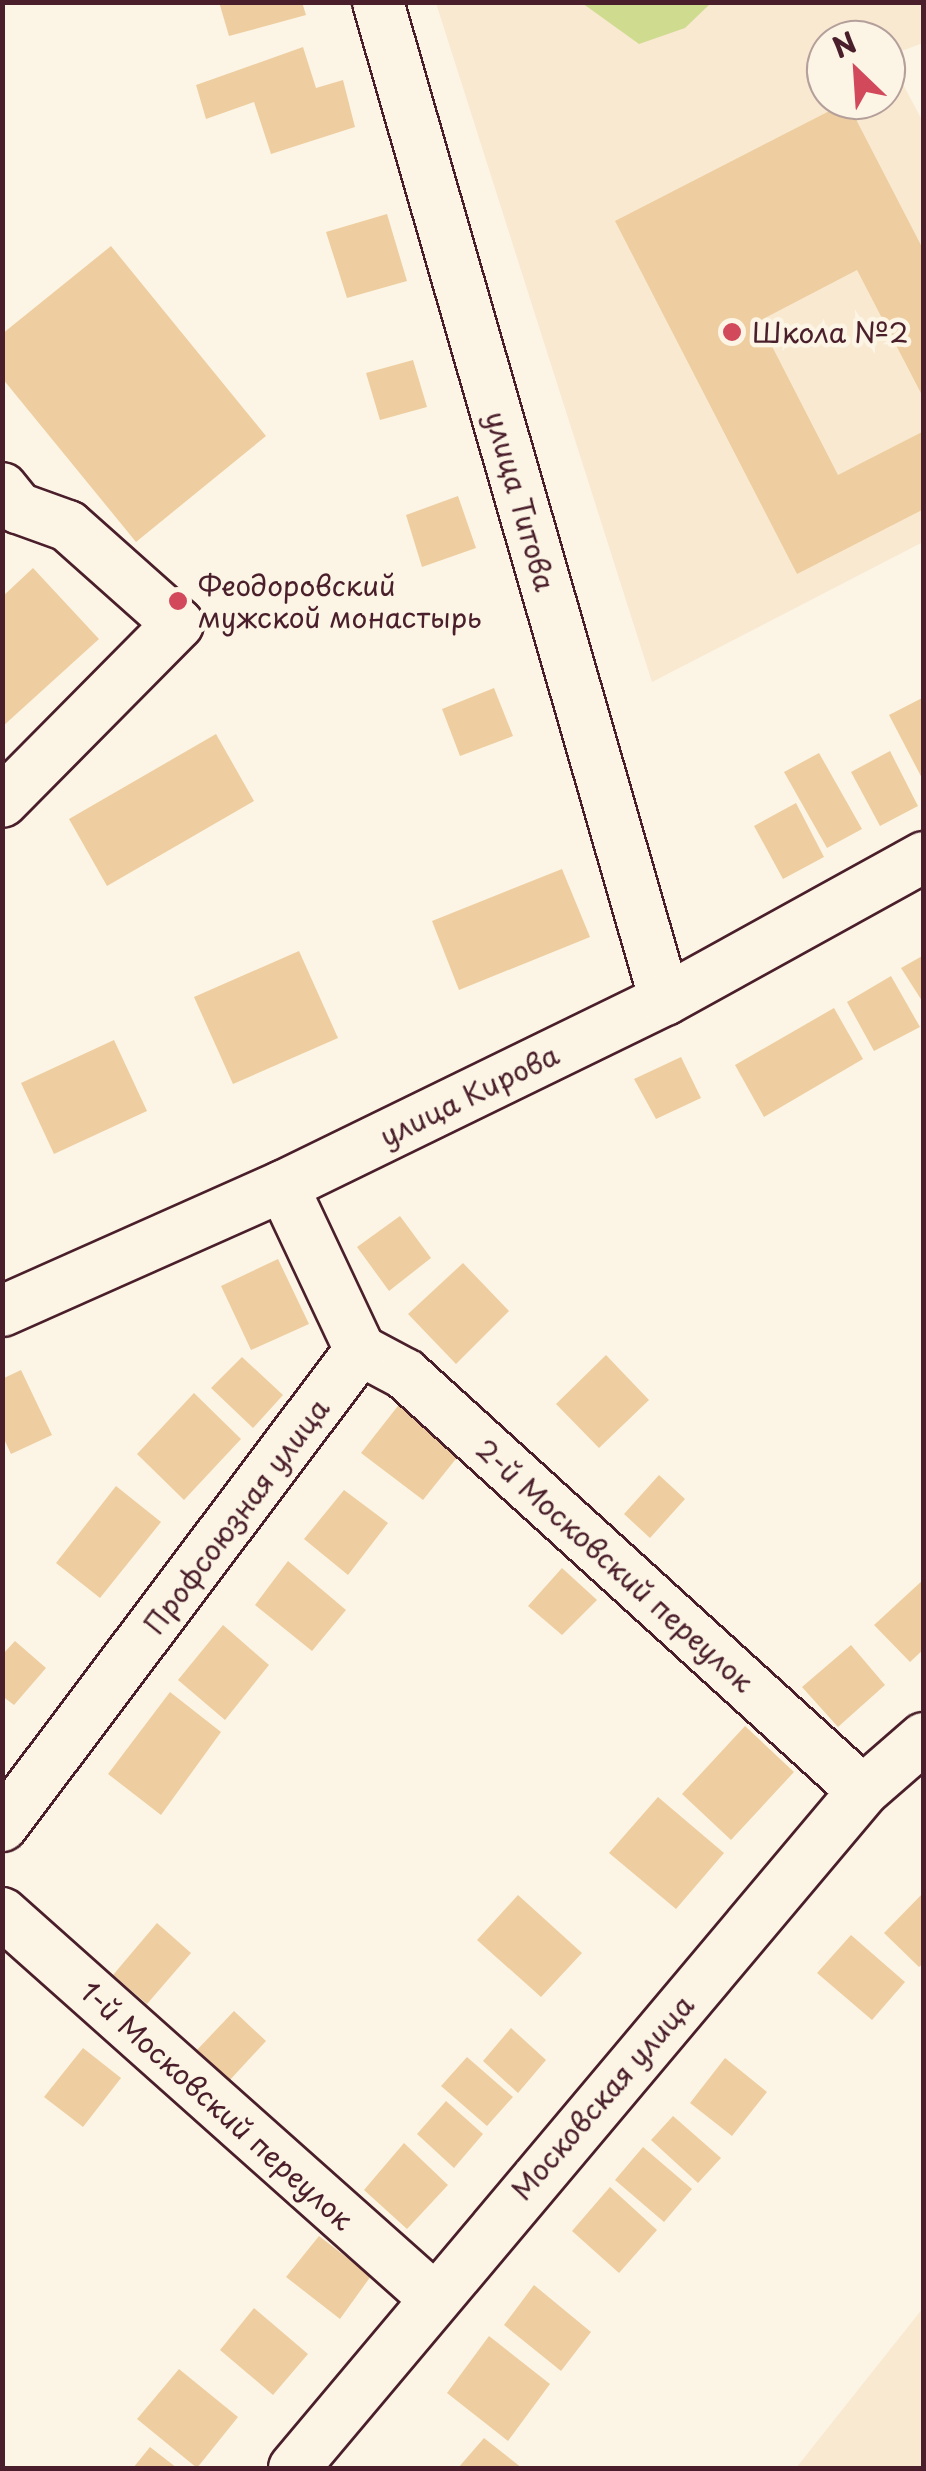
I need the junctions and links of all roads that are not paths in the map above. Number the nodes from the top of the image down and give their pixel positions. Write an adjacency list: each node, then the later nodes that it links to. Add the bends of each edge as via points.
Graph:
1 (378, 2): 5 (street, улица Титова)
2 (2, 488): 3 (street, via 18,508 68,526 178,624)
3 (2, 802)
4 (924, 857): 5 (street, улица Кирова)
5 (665, 1000): 6 (street, улица Кирова)
6 (283, 1186): 7 (street, улица Кирова); 8 (street)
7 (2, 1311)
8 (360, 1350): 10 (street, 2-й Московский переулок, via 406,1374); 11 (street, Профсоюзная улица)
9 (924, 1738): 10 (street, Московская улица)
10 (863, 1791): 13 (street, Московская улица)
11 (2, 1826)
12 (2, 1913): 13 (street, 1-й Московский переулок)
13 (432, 2296): 14 (street, Московская улица)
14 (294, 2468)

